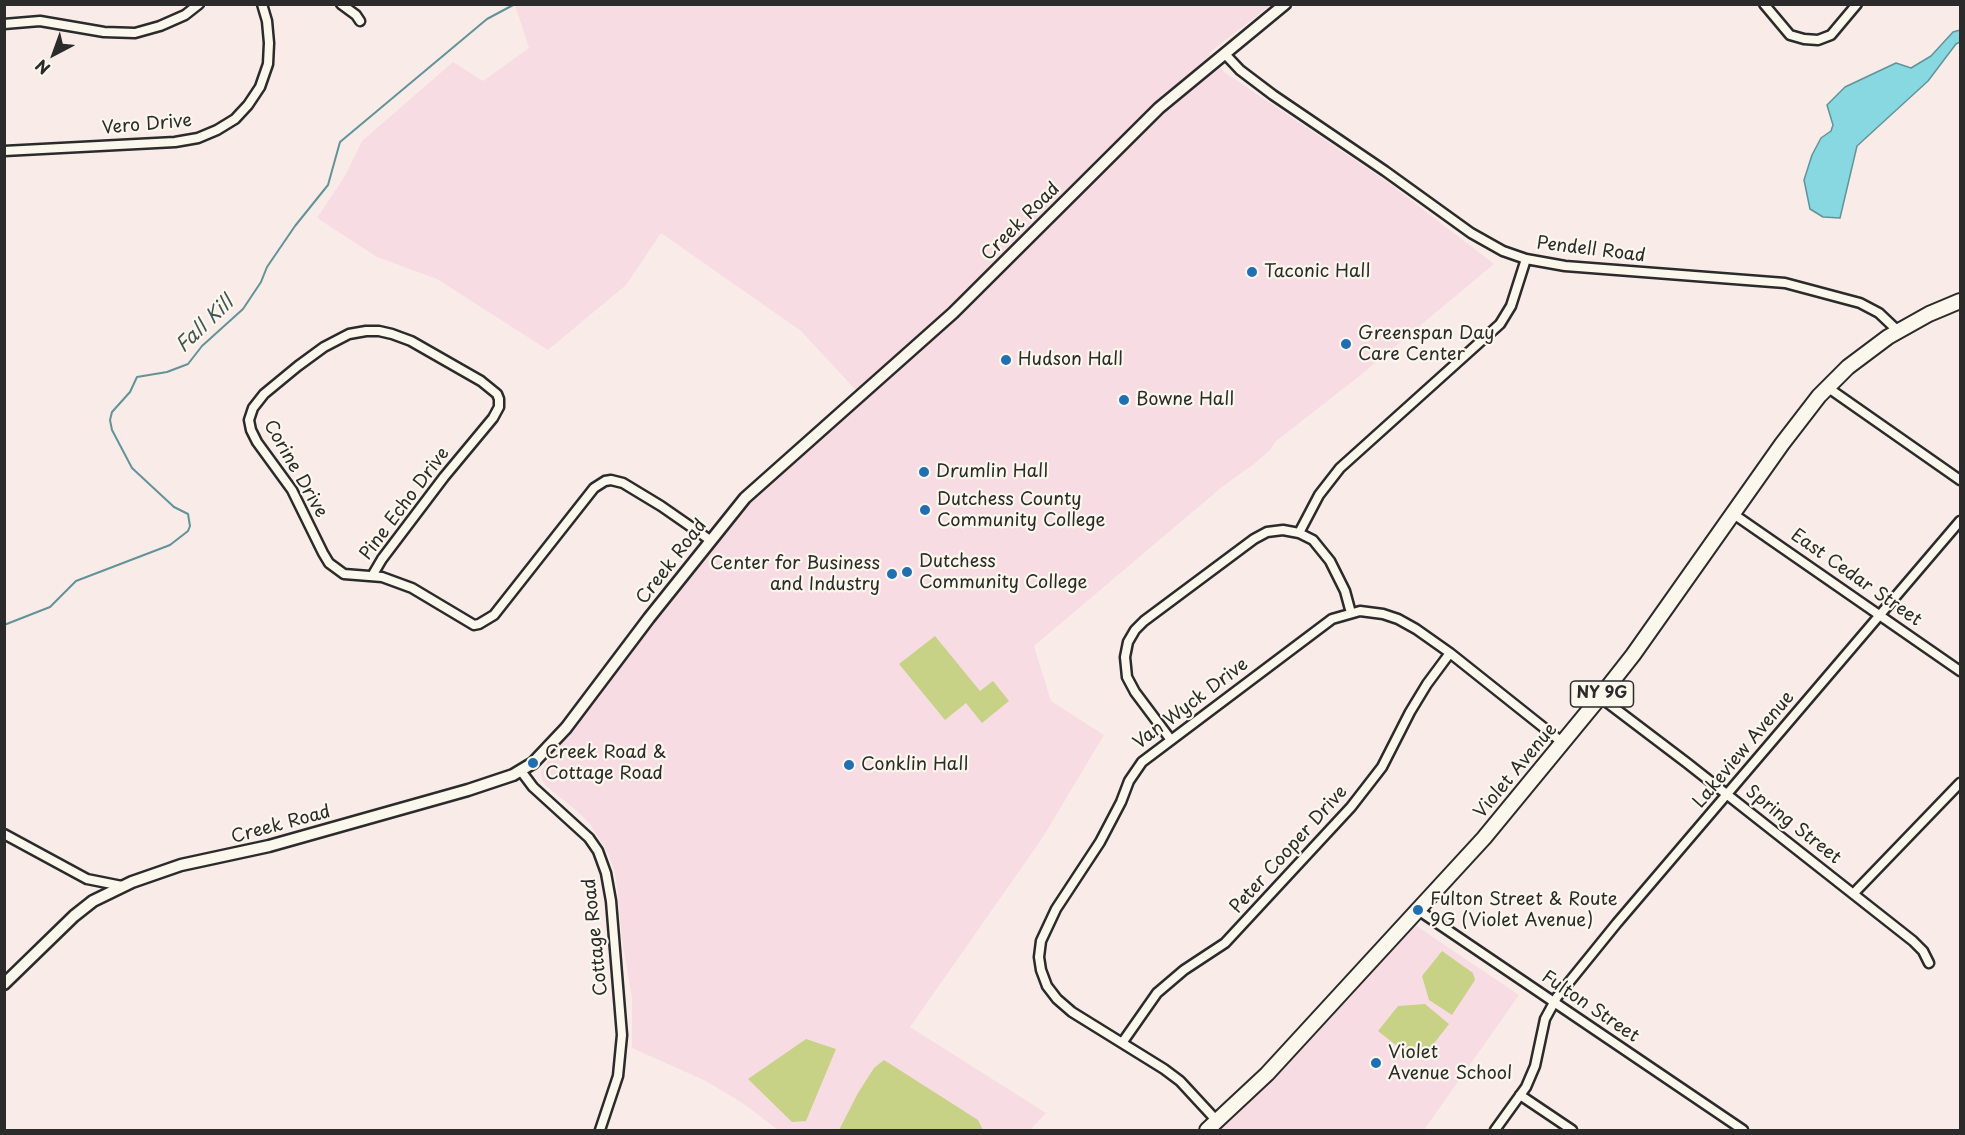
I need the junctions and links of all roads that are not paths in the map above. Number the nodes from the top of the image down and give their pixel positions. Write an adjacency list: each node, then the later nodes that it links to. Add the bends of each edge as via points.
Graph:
1 (199, 4): 8 (street, via 185,15 135,33 40,21)
2 (262, 4): 10 (street, Vero Drive, via 269,43 268,64 260,87 235,119 217,130 175,142)
3 (341, 4): 7 (street)
4 (1285, 4): 9 (street, Creek Road)
5 (1764, 4): 6 (street, via 1790,35 1818,40 1831,34)
6 (1857, 4)
7 (360, 21)
8 (4, 24)
9 (1225, 54): 11 (street, Pendell Road, via 1267,90 1471,233 1493,247); 20 (street, Creek Road, via 1140,126 953,313 756,487)
10 (4, 151)
11 (1526, 259): 13 (street, Pendell Road, via 1581,268 1785,283 1860,303 1879,312); 19 (street, via 1511,306 1500,324 1340,468 1319,495)
12 (1960, 301): 13 (main road, Violet Avenue / NY 9G)
13 (1898, 331): 15 (main road, Violet Avenue / NY 9G, via 1860,357)
14 (433, 353): 21 (street, Pine Echo Drive, via 497,394 499,407); 21 (street, Corine Drive, via 393,334 350,334 324,347 264,394 249,420 256,442 292,490 330,564 344,574)
15 (1827, 387): 16 (street); 17 (main road, Violet Avenue / NY 9G)
16 (1960, 480)
17 (1732, 513): 23 (street, East Cedar Street); 26 (main road, Violet Avenue / NY 9G)
18 (1960, 521): 23 (street, Lakeview Avenue)
19 (1299, 533): 22 (street, via 1313,540 1330,561); 27 (street, via 1274,530 1261,535 1144,621 1131,636 1125,657 1127,677)
20 (710, 540): 21 (street, Pine Echo Drive, via 623,483 610,480 594,488 494,615 479,624 474,625 412,588); 29 (street, Creek Road, via 566,728 540,758)
21 (372, 576)
22 (1352, 613): 24 (street, Van Wyck Drive, via 1368,612 1398,619); 27 (street, Van Wyck Drive, via 1332,619)
23 (1880, 615): 25 (street, East Cedar Street); 31 (street, Lakeview Avenue)
24 (1450, 653): 28 (street, Van Wyck Drive); 39 (street, Peter Cooper Drive, via 1410,712 1382,767 1351,807 1225,943 1157,993)
25 (1960, 671)
26 (1600, 697): 28 (main road, Violet Avenue / NY 9G); 31 (street, Spring Street)
27 (1171, 740): 39 (street, Van Wyck Drive, via 1135,770 1100,842 1056,909 1041,941 1041,970 1057,999)
28 (1563, 743): 35 (main road, Violet Avenue / NY 9G)
29 (520, 771): 33 (street, Creek Road, via 468,790 279,844 181,865); 42 (street, Cottage Road, via 589,838 606,873 622,1035 618,1076)
30 (1960, 783): 34 (street)
31 (1728, 795): 34 (street, Spring Street); 38 (street, Lakeview Avenue)
32 (4, 834): 33 (street, via 87,879)
33 (122, 886): 37 (street, Creek Road, via 74,916)
34 (1854, 894): 36 (street, Spring Street, via 1913,941)
35 (1418, 910): 38 (street, Fulton Street); 41 (main road, Violet Avenue / NY 9G, via 1267,1074)
36 (1929, 963)
37 (4, 984)
38 (1554, 1002): 40 (street, Lakeview Avenue, via 1545,1019 1535,1066); 45 (street, Fulton Street)
39 (1122, 1043): 41 (street, Van Wyck Drive, via 1180,1081)
40 (1520, 1095): 43 (street, Lakeview Avenue); 44 (street)
41 (1212, 1126)
42 (600, 1131)
43 (1496, 1131)
44 (1572, 1131)
45 (1743, 1131)

